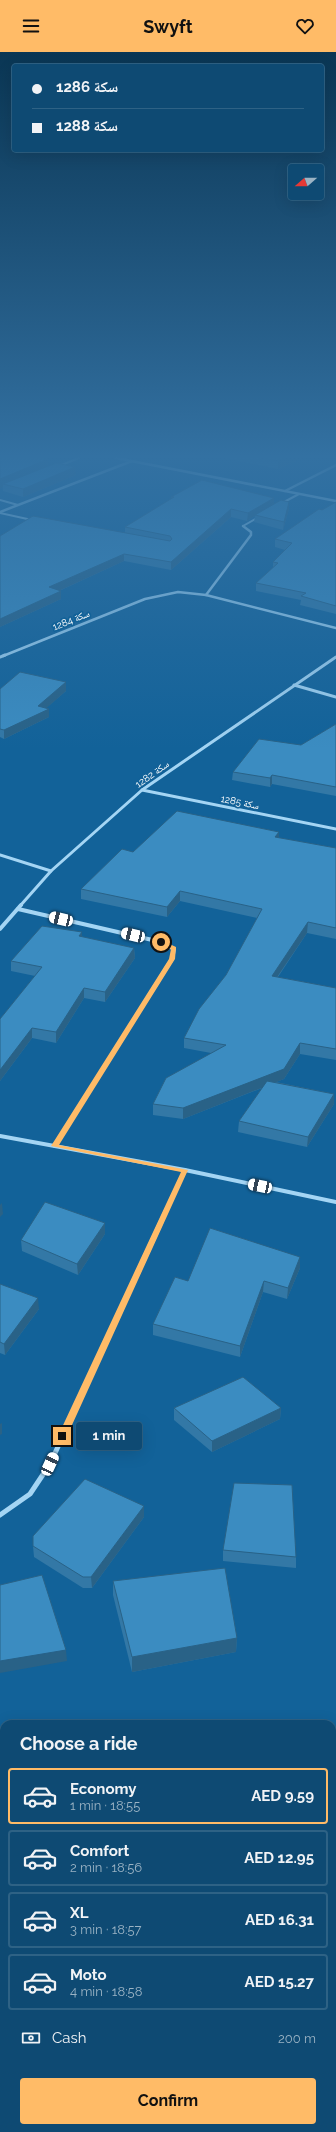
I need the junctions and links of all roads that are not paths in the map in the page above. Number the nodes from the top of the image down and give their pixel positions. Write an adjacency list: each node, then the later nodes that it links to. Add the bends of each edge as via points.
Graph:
1 (236, 555): 2 (street)
2 (206, 595): 3 (street, سكة 1284); 4 (street, سكة 1284, via 178,592 160,594)
3 (336, 628)
4 (0, 657)
5 (336, 657): 6 (street, سكة 1282)
6 (294, 685): 7 (street); 8 (street, سكة 1282)
7 (336, 697)
8 (142, 790): 9 (street, سكة 1285); 11 (street, سكة 1282)
9 (336, 829)
10 (0, 855): 11 (street)
11 (51, 871): 12 (street, سكة 1282)
12 (18, 909): 13 (street, سكة 1282); 15 (street, via 161,942 174,948 172,959)
13 (0, 929)
14 (0, 1136): 15 (street)
15 (55, 1146): 16 (street)
16 (185, 1170): 17 (street); 18 (street, via 50,1464 30,1494)
17 (336, 1202)
18 (0, 1514)

